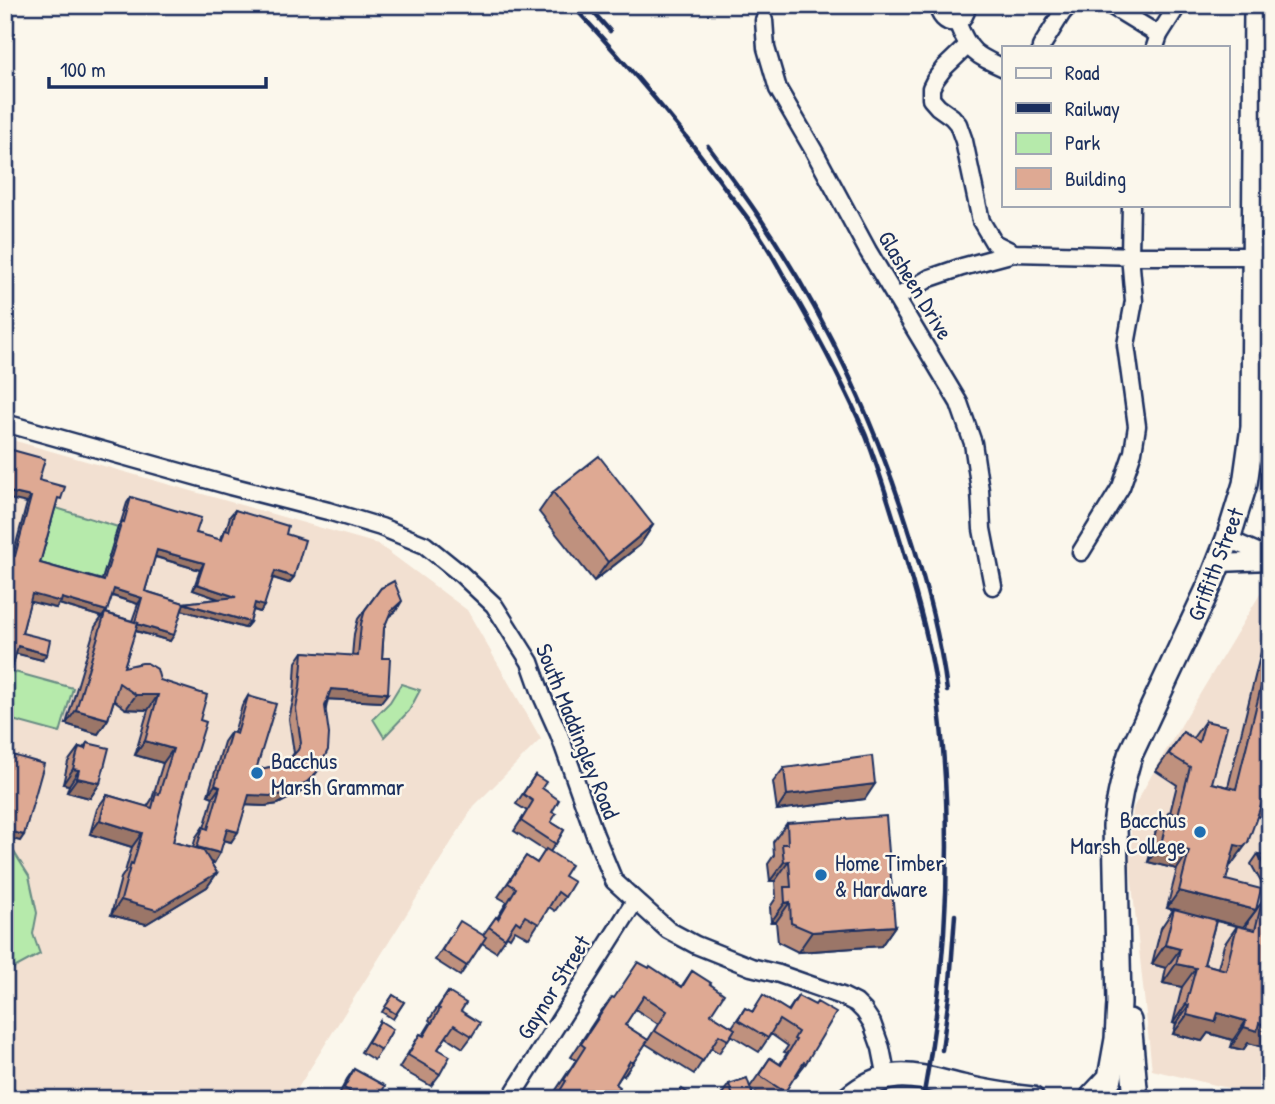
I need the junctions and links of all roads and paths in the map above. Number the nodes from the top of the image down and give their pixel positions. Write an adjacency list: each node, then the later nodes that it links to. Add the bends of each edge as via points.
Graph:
1 (938, 5): 8 (street, via 944,20)
2 (1069, 5): 11 (street)
3 (1110, 5): 9 (street)
4 (1178, 5): 9 (street)
5 (1256, 5): 16 (street, Griffith Street)
6 (970, 6): 8 (street)
7 (764, 20): 17 (street, Glasheen Drive, via 766,48 778,89)
8 (957, 22): 10 (street)
9 (1157, 41)
10 (967, 46): 12 (street); 14 (street, via 944,68 931,88 931,99 958,124 981,221 995,243)
11 (1042, 46)
12 (1002, 67)
13 (1131, 206): 15 (street)
14 (1014, 253): 15 (street); 17 (street, via 930,278)
15 (1130, 256): 16 (street); 20 (street, via 1134,301 1126,345 1137,426 1133,452 1121,487)
16 (1259, 266): 19 (street, Griffith Street, via 1253,427 1245,484)
17 (896, 298): 24 (street, Glasheen Drive, via 967,423)
18 (5, 423): 26 (street, South Maddingley Road, via 328,511 425,545 494,605 530,662 614,881)
19 (1228, 539): 21 (street); 23 (street, Griffith Street)
20 (1082, 552)
21 (1270, 555)
22 (1270, 561): 23 (street)
23 (1219, 563): 25 (street, Griffith Street, via 1130,755 1118,800)
24 (993, 586)
25 (1116, 857): 29 (street, Griffith Street, via 1117,1039 1110,1078); 34 (street, Griffith Street)
26 (635, 901): 27 (street, South Maddingley Road, via 668,930 696,945 856,1003 872,1023); 30 (street, Gaynor Street)
27 (887, 1078): 28 (street, via 914,1076); 31 (street)
28 (963, 1087): 32 (street); 33 (street)
29 (1092, 1098): 34 (street, via 1102,1091 1117,1090)
30 (510, 1099)
31 (848, 1099)
32 (995, 1099)
33 (1032, 1099)
34 (1136, 1099)

